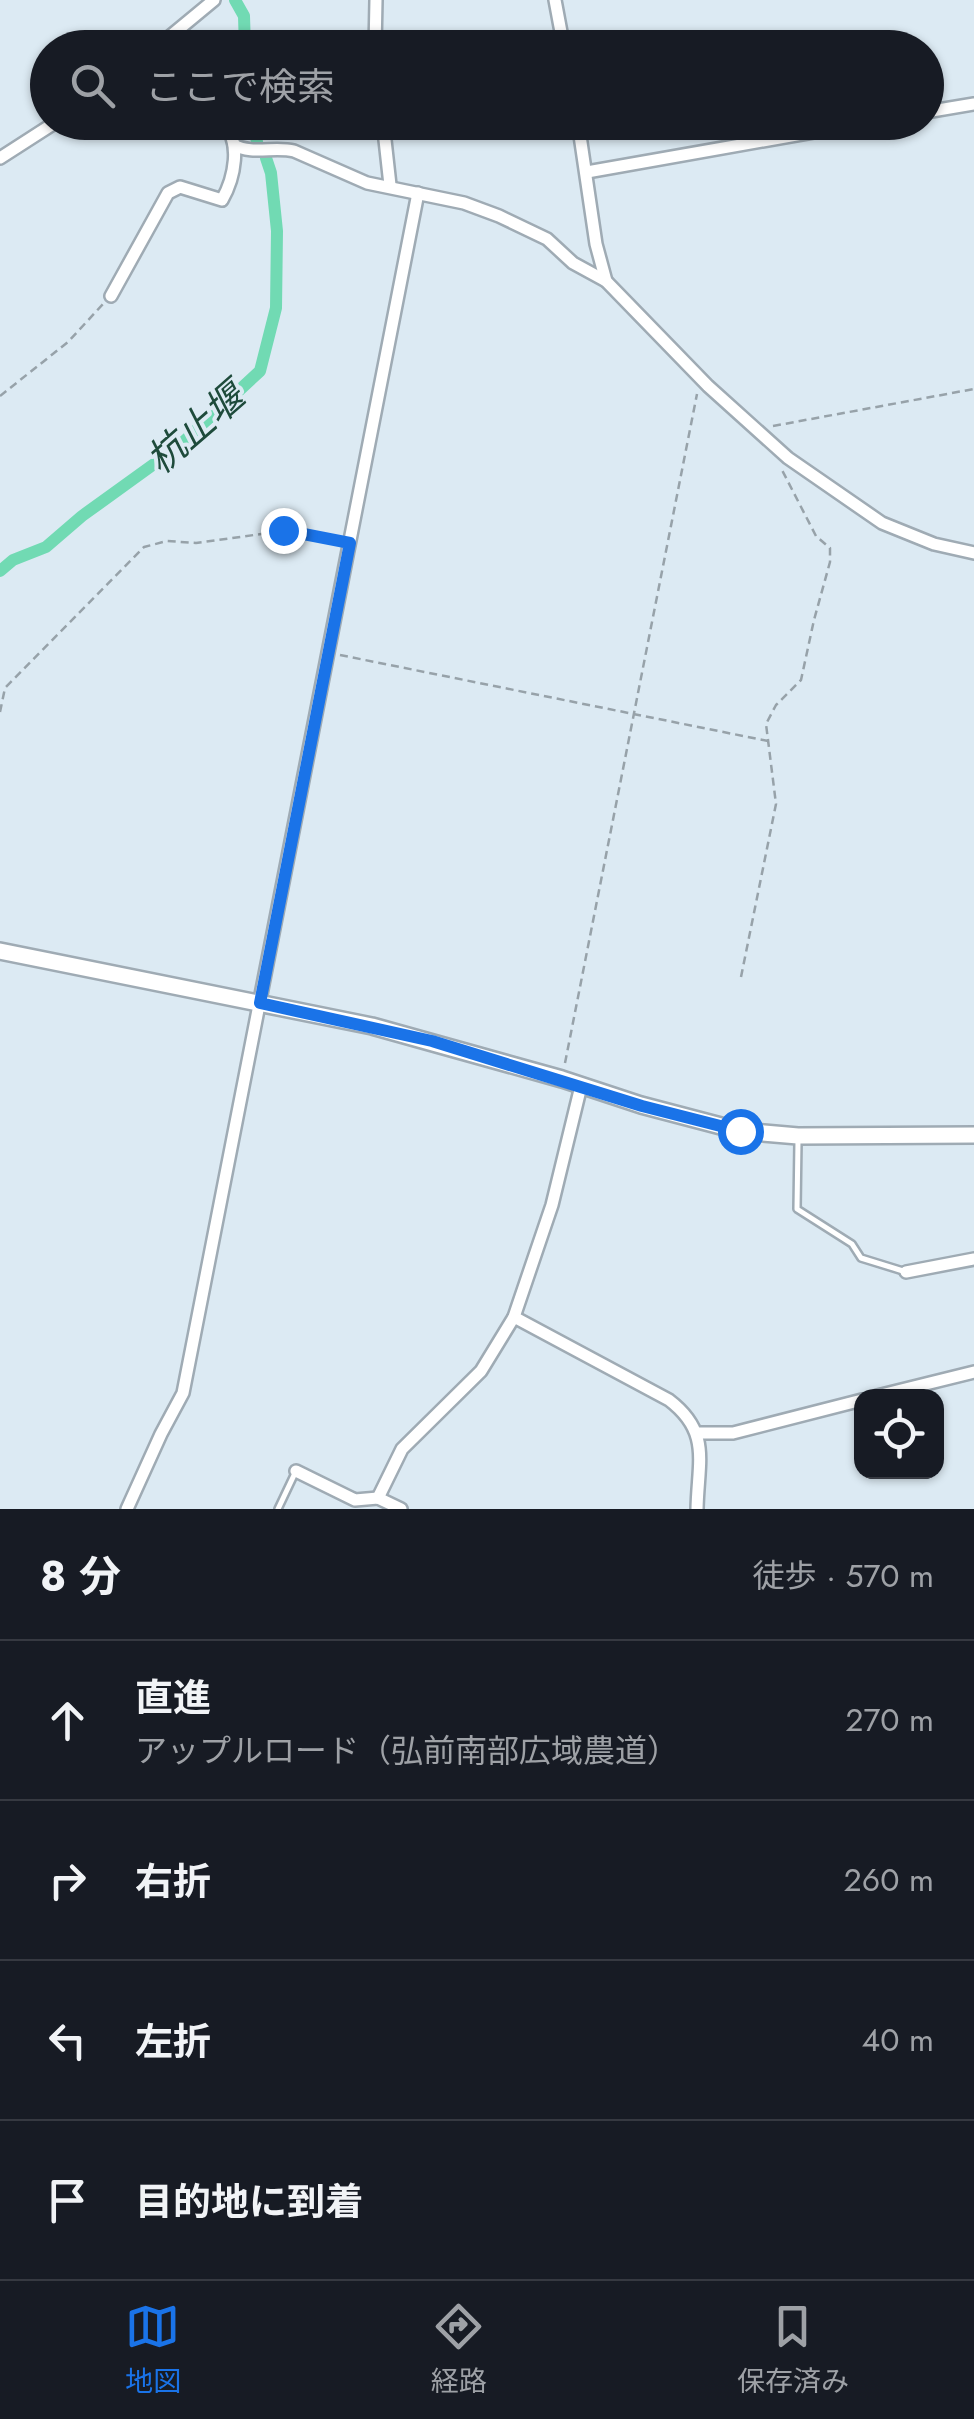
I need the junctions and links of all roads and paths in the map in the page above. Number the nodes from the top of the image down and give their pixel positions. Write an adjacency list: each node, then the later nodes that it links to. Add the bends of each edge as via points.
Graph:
1 (214, 0): 4 (street)
2 (376, 0): 5 (street)
3 (555, 0): 6 (street)
4 (178, 30)
5 (375, 30)
6 (561, 30)
7 (974, 104): 8 (street)
8 (944, 109)
9 (30, 139): 15 (street)
10 (232, 140): 14 (street)
11 (386, 140): 17 (street)
12 (581, 140): 16 (street)
13 (768, 140): 16 (street)
14 (234, 145): 17 (street, via 284,148); 20 (street, via 231,186 222,200 180,187 168,193)
15 (0, 158)
16 (587, 172): 19 (street)
17 (390, 186): 18 (street)
18 (418, 193): 19 (street, via 499,216 547,239); 26 (street)
19 (606, 281): 21 (street)
20 (111, 296): 23 (path, via 68,342)
21 (700, 378): 24 (street); 30 (path)
22 (974, 389): 24 (path)
23 (0, 396)
24 (756, 430): 25 (street)
25 (770, 441): 27 (street, via 882,523); 31 (path, via 808,522 830,548 830,562 802,680 776,706 766,724)
26 (350, 543): 28 (street); 29 (path, via 283,530 144,547 5,688)
27 (974, 552)
28 (328, 653): 30 (path); 34 (street)
29 (0, 712)
30 (632, 714): 31 (path); 35 (path)
31 (768, 741): 33 (path, via 776,804)
32 (0, 952): 34 (street)
33 (742, 977)
34 (260, 1003): 35 (street, via 372,1026); 48 (street, via 183,1393)
35 (562, 1079): 36 (street)
36 (581, 1086): 37 (street, via 705,1124); 41 (street, via 552,1206)
37 (798, 1136): 38 (street); 40 (lane, via 797,1209 852,1244 860,1258)
38 (974, 1136)
39 (974, 1259): 40 (street)
40 (906, 1272)
41 (514, 1317): 45 (street, via 669,1400); 47 (street, via 480,1371 402,1448)
42 (974, 1372): 43 (street)
43 (906, 1389)
44 (854, 1402): 45 (street, via 732,1432)
45 (699, 1433): 51 (street)
46 (296, 1471): 47 (street, via 356,1500); 49 (lane)
47 (378, 1498): 50 (street)
48 (127, 1509)
49 (278, 1509)
50 (401, 1509)
51 (697, 1509)

